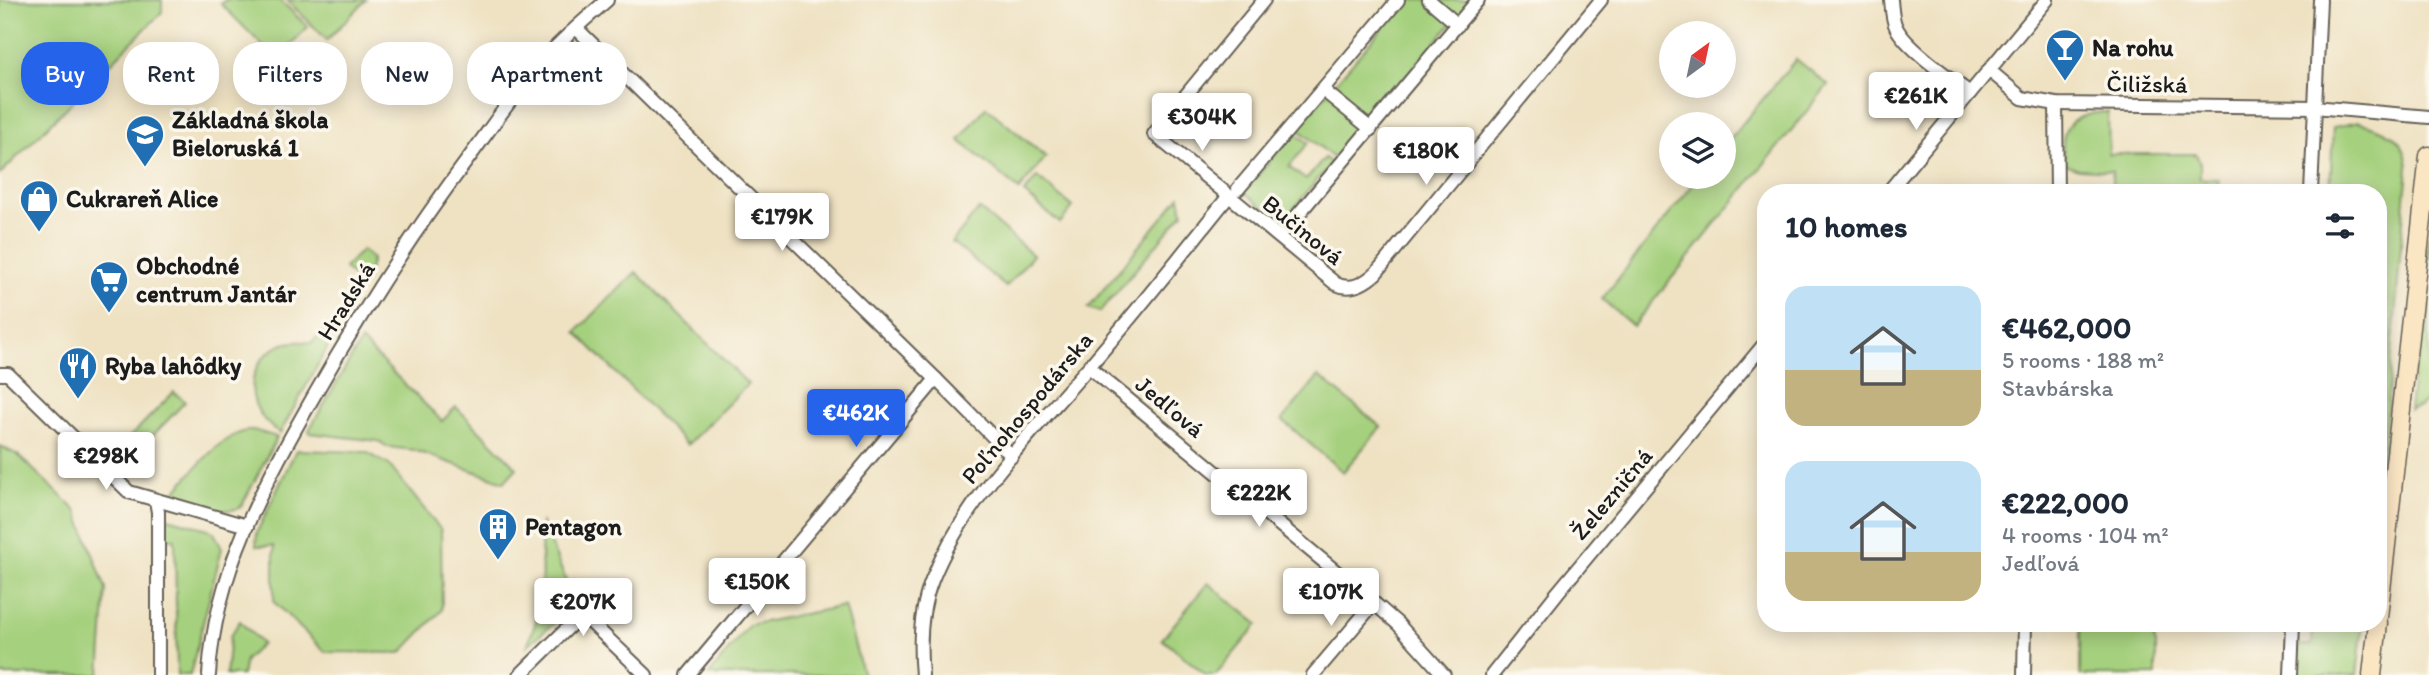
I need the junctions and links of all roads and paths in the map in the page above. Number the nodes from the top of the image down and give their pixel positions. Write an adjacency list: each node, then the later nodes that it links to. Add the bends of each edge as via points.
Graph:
1 (607, 0): 11 (street, Hradská)
2 (1264, 0): 23 (street, Bučinová, via 1154,134)
3 (1398, 0): 13 (street, Poľnohospodárska)
4 (1429, 0): 10 (street)
5 (1478, 0): 10 (street)
6 (1601, 0): 23 (street, Bučinová, via 1365,282 1350,288 1336,284)
7 (1891, 0): 14 (street, via 1898,32)
8 (2047, 0): 12 (street)
9 (2320, 0): 16 (street)
10 (1458, 25): 18 (street)
11 (576, 28): 28 (street); 31 (street, Hradská, via 531,74 401,253 293,432)
12 (1989, 71): 14 (street); 15 (street, Čiližská, via 2022,98)
13 (1323, 90): 18 (street); 23 (street, Poľnohospodárska)
14 (1970, 93): 20 (street)
15 (2056, 104): 16 (street, Čiližská); 21 (street)
16 (2314, 107): 17 (street, Čiližská); 22 (street)
17 (2429, 117)
18 (1371, 129): 24 (street)
19 (2429, 156): 32 (street)
20 (1895, 184)
21 (2057, 184)
22 (2311, 184)
23 (1233, 193): 26 (street, Poľnohospodárska)
24 (1286, 229)
25 (1757, 353): 45 (street, Železničná)
26 (1088, 367): 29 (street, Poľnohospodárska); 33 (street, Jedľová)
27 (3, 371): 30 (street, via 129,492)
28 (936, 379): 29 (street); 41 (street)
29 (1012, 456): 42 (street, Poľnohospodárska, via 961,525 931,583 922,628)
30 (156, 501): 31 (street); 37 (street)
31 (247, 526): 38 (street, Hradská, via 220,607)
32 (2387, 536)
33 (1374, 603): 43 (street); 44 (street, Jedľová)
34 (2025, 632): 46 (street)
35 (2293, 632): 47 (street)
36 (2377, 632): 48 (street)
37 (158, 675)
38 (209, 675)
39 (520, 675): 40 (street, via 582,614)
40 (646, 675)
41 (688, 675)
42 (922, 675)
43 (1313, 675)
44 (1444, 675)
45 (1492, 675)
46 (2024, 675)
47 (2291, 675)
48 (2372, 675)

